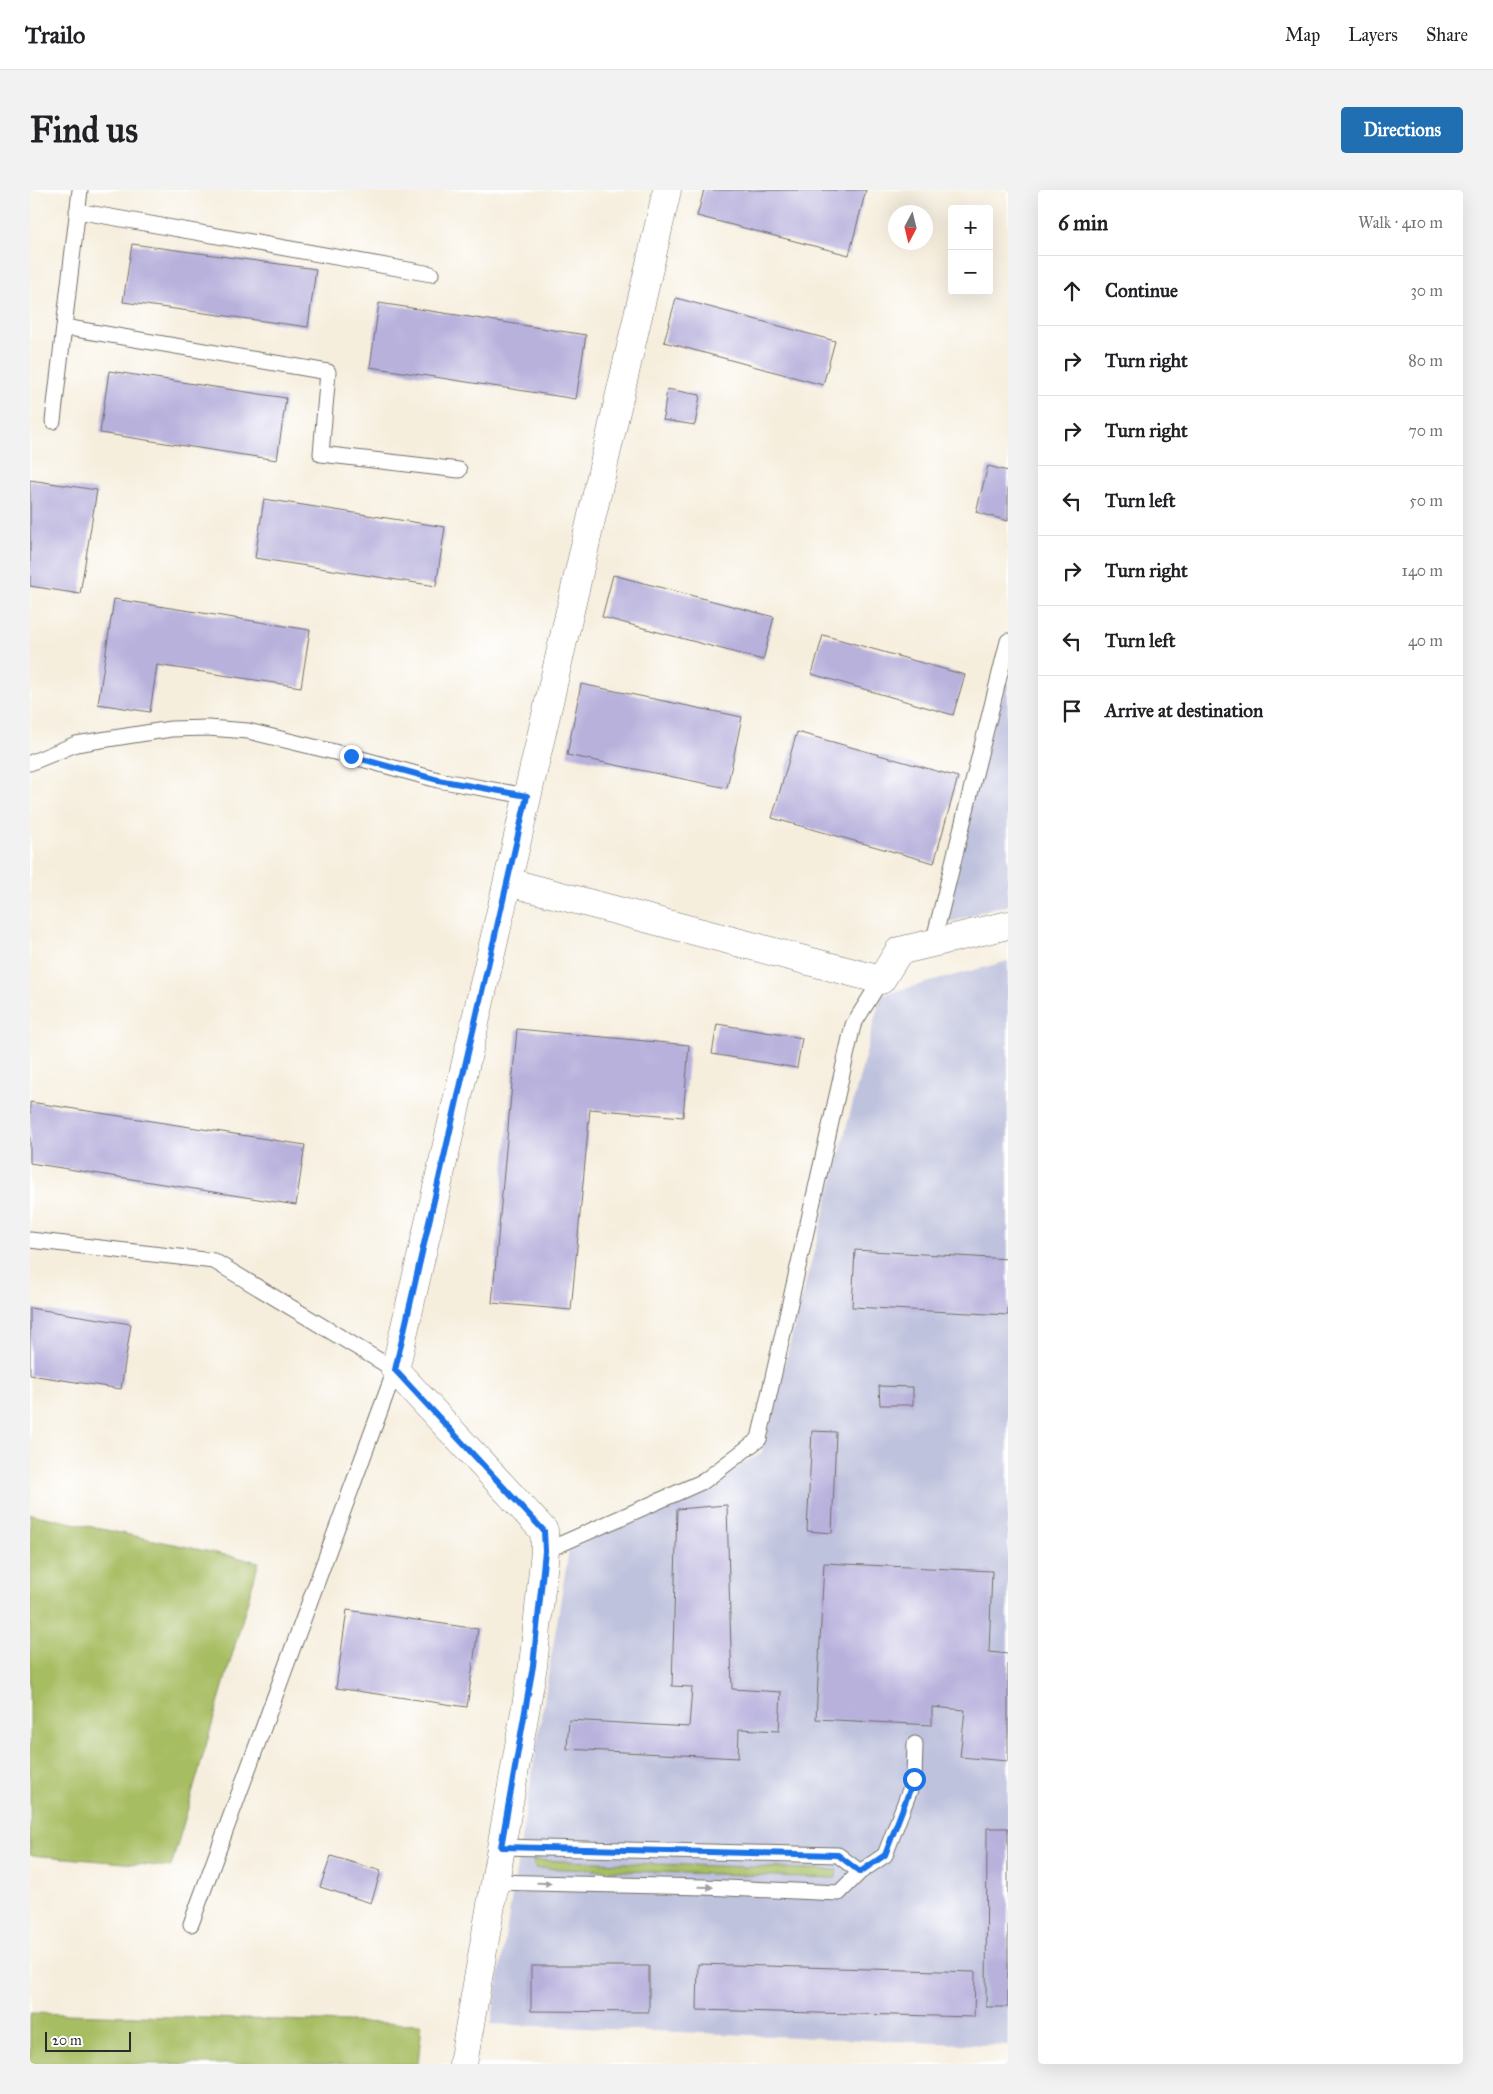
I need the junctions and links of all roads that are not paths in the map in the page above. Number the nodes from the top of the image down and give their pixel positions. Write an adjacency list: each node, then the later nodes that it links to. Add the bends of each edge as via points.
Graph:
1 (80, 190): 3 (lane)
2 (668, 190): 10 (street)
3 (77, 211): 4 (lane); 5 (lane)
4 (431, 274)
5 (64, 327): 6 (lane); 7 (lane, via 328,372 321,454)
6 (53, 421)
7 (459, 470)
8 (1008, 641): 13 (lane)
9 (30, 763): 10 (lane, via 76,744 171,729 208,728 248,731 438,780)
10 (527, 796): 11 (street)
11 (508, 882): 14 (street); 16 (street)
12 (1008, 925): 13 (street)
13 (933, 944): 14 (street, via 899,951)
14 (882, 980): 17 (lane, via 853,1025 759,1439 704,1481)
15 (30, 1240): 16 (lane, via 214,1261)
16 (395, 1370): 17 (street, via 544,1531); 22 (lane)
17 (545, 1551): 19 (street, via 533,1666)
18 (915, 1744): 20 (lane, via 914,1779 885,1855)
19 (501, 1847): 20 (lane, via 838,1855); 21 (street)
20 (860, 1872): 21 (lane, one-way to 20, via 838,1893)
21 (495, 1882): 23 (street)
22 (191, 1924)
23 (462, 2064)

